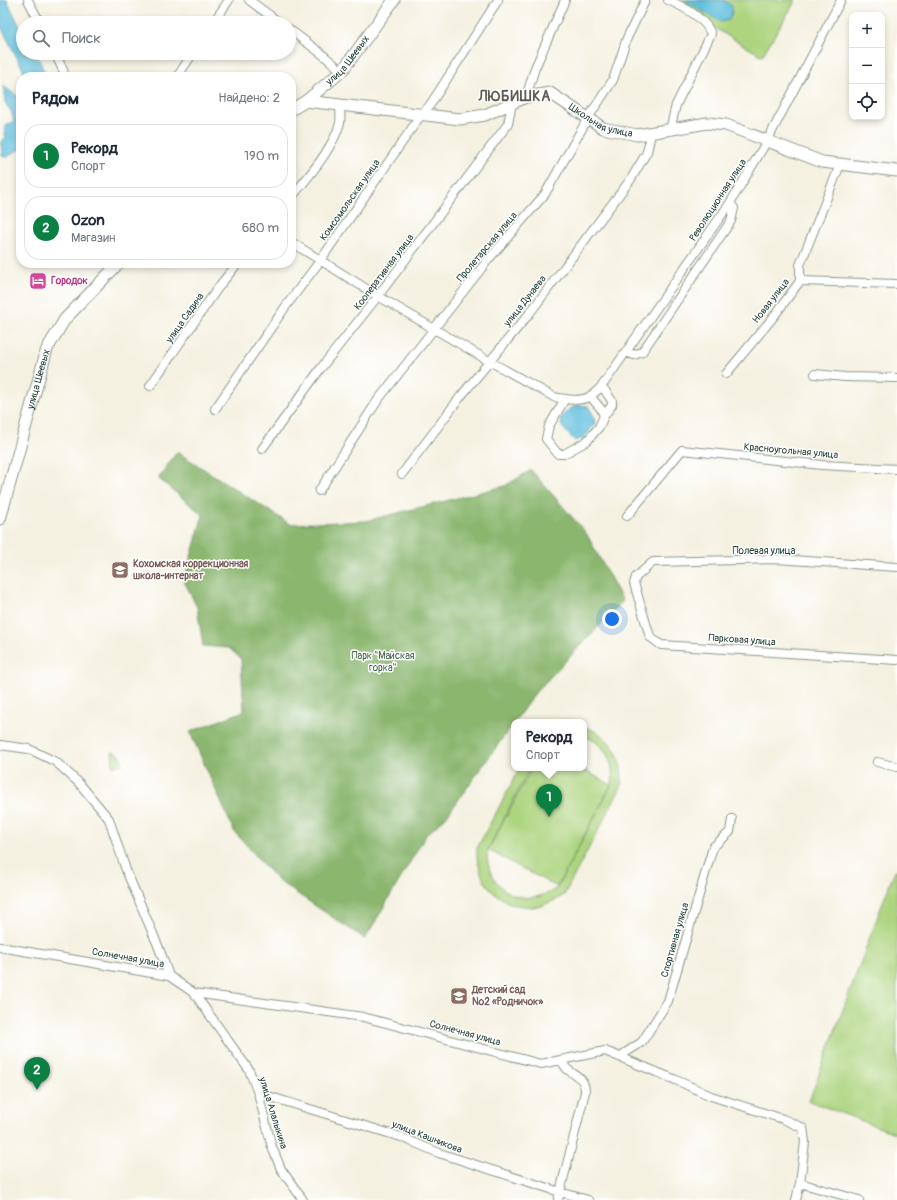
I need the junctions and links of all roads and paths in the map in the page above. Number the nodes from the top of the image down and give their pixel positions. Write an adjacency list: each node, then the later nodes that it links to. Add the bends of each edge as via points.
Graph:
1 (28, 0): 10 (street)
2 (229, 0): 11 (street)
3 (249, 0): 12 (street)
4 (394, 0): 16 (street, улица Шеевых)
5 (498, 0): 24 (street, Комсомольская улица)
6 (565, 0): 19 (street, via 535,68)
7 (647, 0): 25 (street, Пролетарская улица, via 627,38 613,80)
8 (668, 0): 26 (street, via 684,7 708,27 711,34 676,105)
9 (841, 0): 28 (street, Революционная улица)
10 (36, 16)
11 (218, 16)
12 (271, 16)
13 (296, 34): 16 (street)
14 (58, 60): 17 (street)
15 (188, 60): 18 (street)
16 (342, 71): 20 (street, улица Шеевых)
17 (64, 72)
18 (180, 72)
19 (526, 97): 21 (street, Школьная улица); 25 (street, Школьная улица, via 550,93)
20 (306, 100): 22 (street, Школьная улица); 23 (street, улица Шеевых)
21 (512, 103): 24 (street, Школьная улица, via 485,115 460,119); 39 (street, Кооперативная улица, via 508,124)
22 (340, 105): 24 (street, Школьная улица); 31 (street, via 340,122 331,144)
23 (296, 107)
24 (422, 115): 34 (street, Комсомольская улица)
25 (588, 118): 27 (street, Школьная улица, via 603,128 637,135); 40 (street, Пролетарская улица, via 545,194)
26 (670, 130): 27 (street, Школьная улица); 28 (street, Школьная улица, via 707,123 726,125)
27 (651, 133): 42 (street, улица Дунаева, via 647,152 631,179 529,314)
28 (767, 141): 29 (street, Школьная улица, via 822,162); 32 (street, Революционная улица)
29 (840, 165): 30 (street, Школьная улица); 37 (street, Новая улица, via 800,265)
30 (897, 171)
31 (296, 192)
32 (730, 203): 41 (street, Революционная улица); 41 (street, via 734,208 731,221 642,352 634,356)
33 (296, 245): 34 (street)
34 (320, 261): 39 (street); 50 (street, Комсомольская улица)
35 (114, 268): 57 (street, улица Шеевых, via 65,320 48,349)
36 (234, 268): 46 (street, улица Садина)
37 (800, 281): 38 (street); 43 (street, Новая улица)
38 (897, 284)
39 (378, 296): 40 (street); 52 (street, Кооперативная улица)
40 (434, 328): 42 (street); 55 (street, Пролетарская улица, via 378,400)
41 (626, 352): 47 (street, Революционная улица)
42 (489, 362): 49 (street, via 554,397); 54 (street, улица Дунаева)
43 (726, 374)
44 (815, 374): 45 (street)
45 (897, 378)
46 (150, 386)
47 (602, 386): 48 (street, Революционная улица); 51 (street, via 612,401)
48 (590, 396): 49 (street); 51 (street)
49 (565, 400): 51 (street, via 549,426 546,439 558,454 564,454 587,441 599,427)
50 (214, 409)
51 (604, 416)
52 (262, 449)
53 (897, 469): 56 (street, Красноугольная улица, via 822,465 682,450)
54 (402, 474)
55 (319, 491)
56 (627, 516)
57 (0, 519)
58 (897, 567): 59 (street, Полевая улица, via 776,559 654,562)
59 (636, 577): 60 (street, Парковая улица, via 634,583 650,637 661,645)
60 (897, 660)
61 (0, 746): 66 (street, via 29,749 56,762 80,783 109,819 126,870)
62 (877, 762): 63 (street)
63 (897, 767)
64 (732, 819): 68 (street, Спортивная улица, via 730,832 713,847 668,1001 642,1042)
65 (0, 947): 66 (street, Солнечная улица)
66 (169, 976): 67 (street, Солнечная улица)
67 (194, 993): 69 (street, Солнечная улица, via 363,1017 541,1064); 70 (street, улица Алалыкина, via 249,1070)
68 (619, 1057): 69 (street, Солнечная улица, via 605,1052); 71 (street, Солнечная улица, via 711,1096 803,1128 805,1142)
69 (561, 1060): 72 (street, via 585,1085 585,1092)
70 (258, 1093): 72 (street, улица Кашникова, via 401,1137); 73 (street, улица Алалыкина, via 272,1147 281,1169)
71 (800, 1183): 75 (street); 76 (street)
72 (559, 1196): 74 (street, улица Кашникова)
73 (303, 1200)
74 (588, 1200)
75 (796, 1200)
76 (859, 1200)

